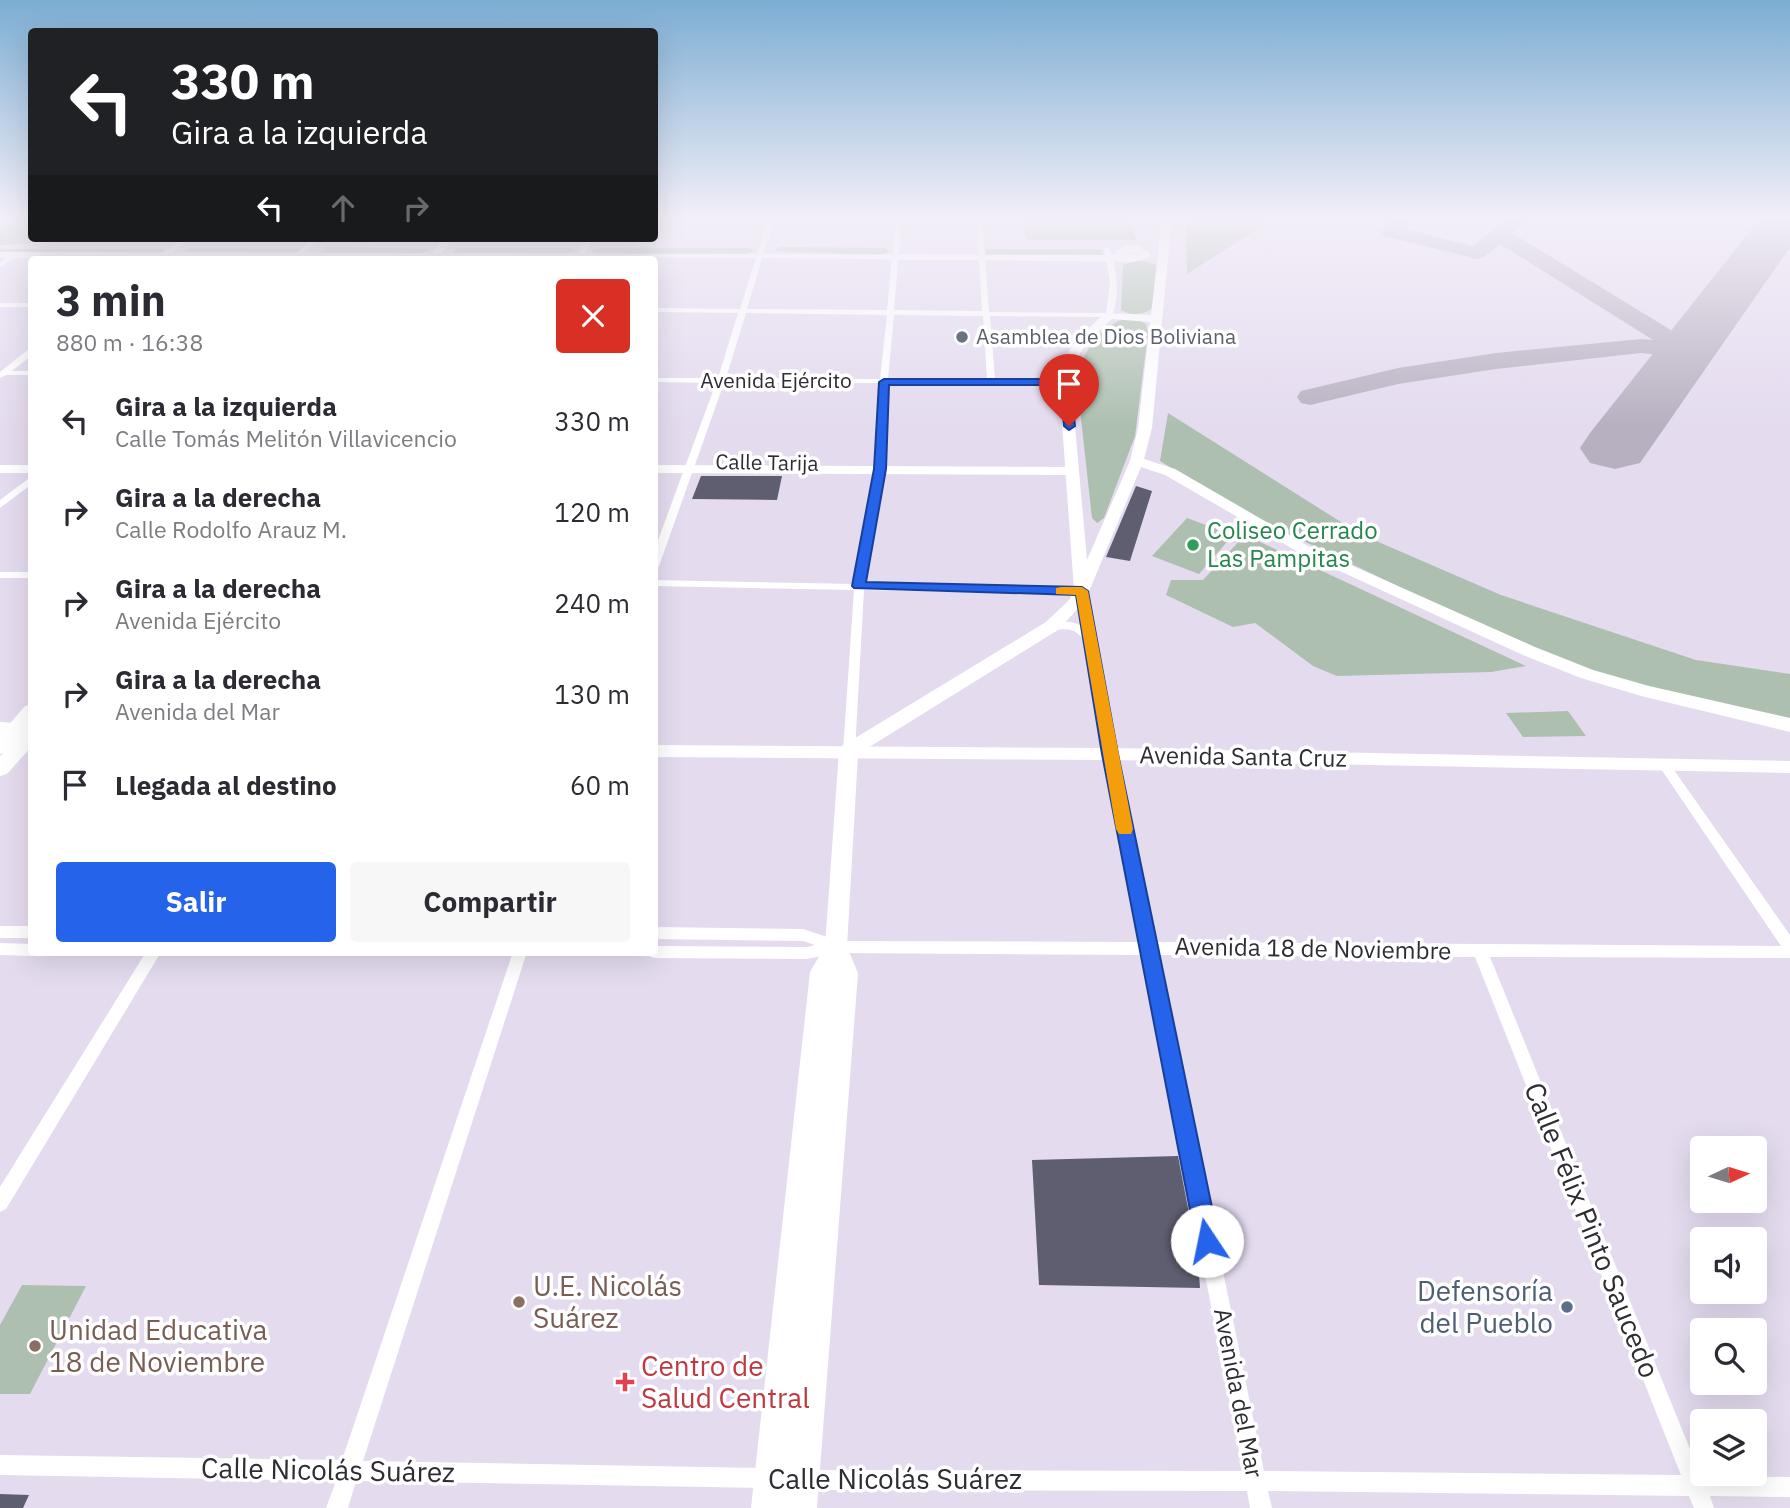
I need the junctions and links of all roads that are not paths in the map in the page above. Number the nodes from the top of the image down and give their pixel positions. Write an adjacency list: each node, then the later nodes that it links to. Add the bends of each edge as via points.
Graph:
1 (750, 286): 9 (street)
2 (893, 286): 10 (street)
3 (985, 286): 11 (street)
4 (1113, 286): 12 (street)
5 (1160, 286): 13 (main road)
6 (0, 305): 7 (street)
7 (28, 306)
8 (658, 310): 9 (street)
9 (744, 311): 10 (street); 18 (street)
10 (890, 313): 11 (street); 19 (street)
11 (988, 314): 12 (street); 20 (street)
12 (1109, 315): 13 (main road); 21 (main road, Avenida del Mar, via 1069,359)
13 (1157, 319): 24 (main road)
14 (28, 354): 16 (street)
15 (28, 373): 16 (street)
16 (1, 374)
17 (658, 380): 18 (street, Avenida Ejército)
18 (721, 381): 19 (street, Avenida Ejército); 26 (street)
19 (884, 382): 20 (street, Avenida Ejército); 30 (street)
20 (991, 382): 21 (street, Avenida Ejército)
21 (1065, 382): 31 (main road, Avenida del Mar)
22 (0, 459): 23 (main road)
23 (28, 460)
24 (1137, 461): 35 (main road); 45 (main road, via 1170,472 1303,549 1529,651 1647,692)
25 (658, 462): 26 (main road, Calle Tarija)
26 (692, 465): 29 (main road, Calle Tarija); 30 (main road, Calle Tarija); 36 (street)
27 (0, 469): 28 (main road)
28 (28, 469)
29 (658, 469)
30 (880, 469): 31 (main road, Calle Tarija); 40 (street)
31 (1073, 471): 34 (main road, Avenida del Mar)
32 (28, 482): 33 (street)
33 (0, 505)
34 (1075, 528): 35 (main road, via 1086,539); 41 (main road, Avenida del Mar)
35 (1106, 534): 41 (main road)
36 (658, 555)
37 (0, 575): 38 (street)
38 (28, 575)
39 (658, 583): 40 (street)
40 (859, 586): 41 (street); 48 (street)
41 (1082, 591): 42 (main road); 43 (street, Avenida del Mar)
42 (1052, 626): 43 (street, via 1077,626); 48 (main road)
43 (1090, 640): 49 (street, Avenida del Mar)
44 (28, 716): 46 (main road)
45 (1790, 725)
46 (16, 736): 52 (main road)
47 (658, 751): 48 (main road, Avenida Santa Cruz)
48 (849, 751): 49 (main road, Avenida Santa Cruz); 56 (main road)
49 (1110, 754): 50 (main road, Avenida Santa Cruz); 57 (street, Avenida del Mar)
50 (1663, 763): 51 (main road, Avenida Santa Cruz); 58 (street)
51 (1790, 767)
52 (0, 769)
53 (0, 932): 54 (street)
54 (28, 932)
55 (658, 933): 56 (street, Avenida 18 de Noviembre, via 803,935)
56 (836, 947): 57 (street, Avenida 18 de Noviembre); 62 (street, Avenida 18 de Noviembre, via 807,953); 72 (main road, via 846,973)
57 (1148, 947): 61 (street, Avenida 18 de Noviembre); 69 (street, Avenida del Mar)
58 (1790, 947)
59 (0, 949): 60 (street)
60 (28, 950)
61 (1480, 951): 63 (street, Avenida 18 de Noviembre); 71 (street, Calle Félix Pinto Saucedo)
62 (658, 952)
63 (1790, 952)
64 (152, 956): 66 (street)
65 (519, 956): 68 (street)
66 (0, 1203)
67 (0, 1465): 68 (street, Calle Nicolás Suárez)
68 (351, 1470): 72 (street, Calle Nicolás Suárez); 73 (street)
69 (1255, 1481): 71 (street, Calle Nicolás Suárez); 72 (street, Calle Nicolás Suárez); 75 (street, Avenida del Mar)
70 (1790, 1487): 71 (street, Calle Nicolás Suárez)
71 (1696, 1488): 76 (street, Calle Félix Pinto Saucedo)
72 (782, 1489): 74 (main road)
73 (337, 1508)
74 (800, 1508)
75 (1261, 1508)
76 (1704, 1508)

